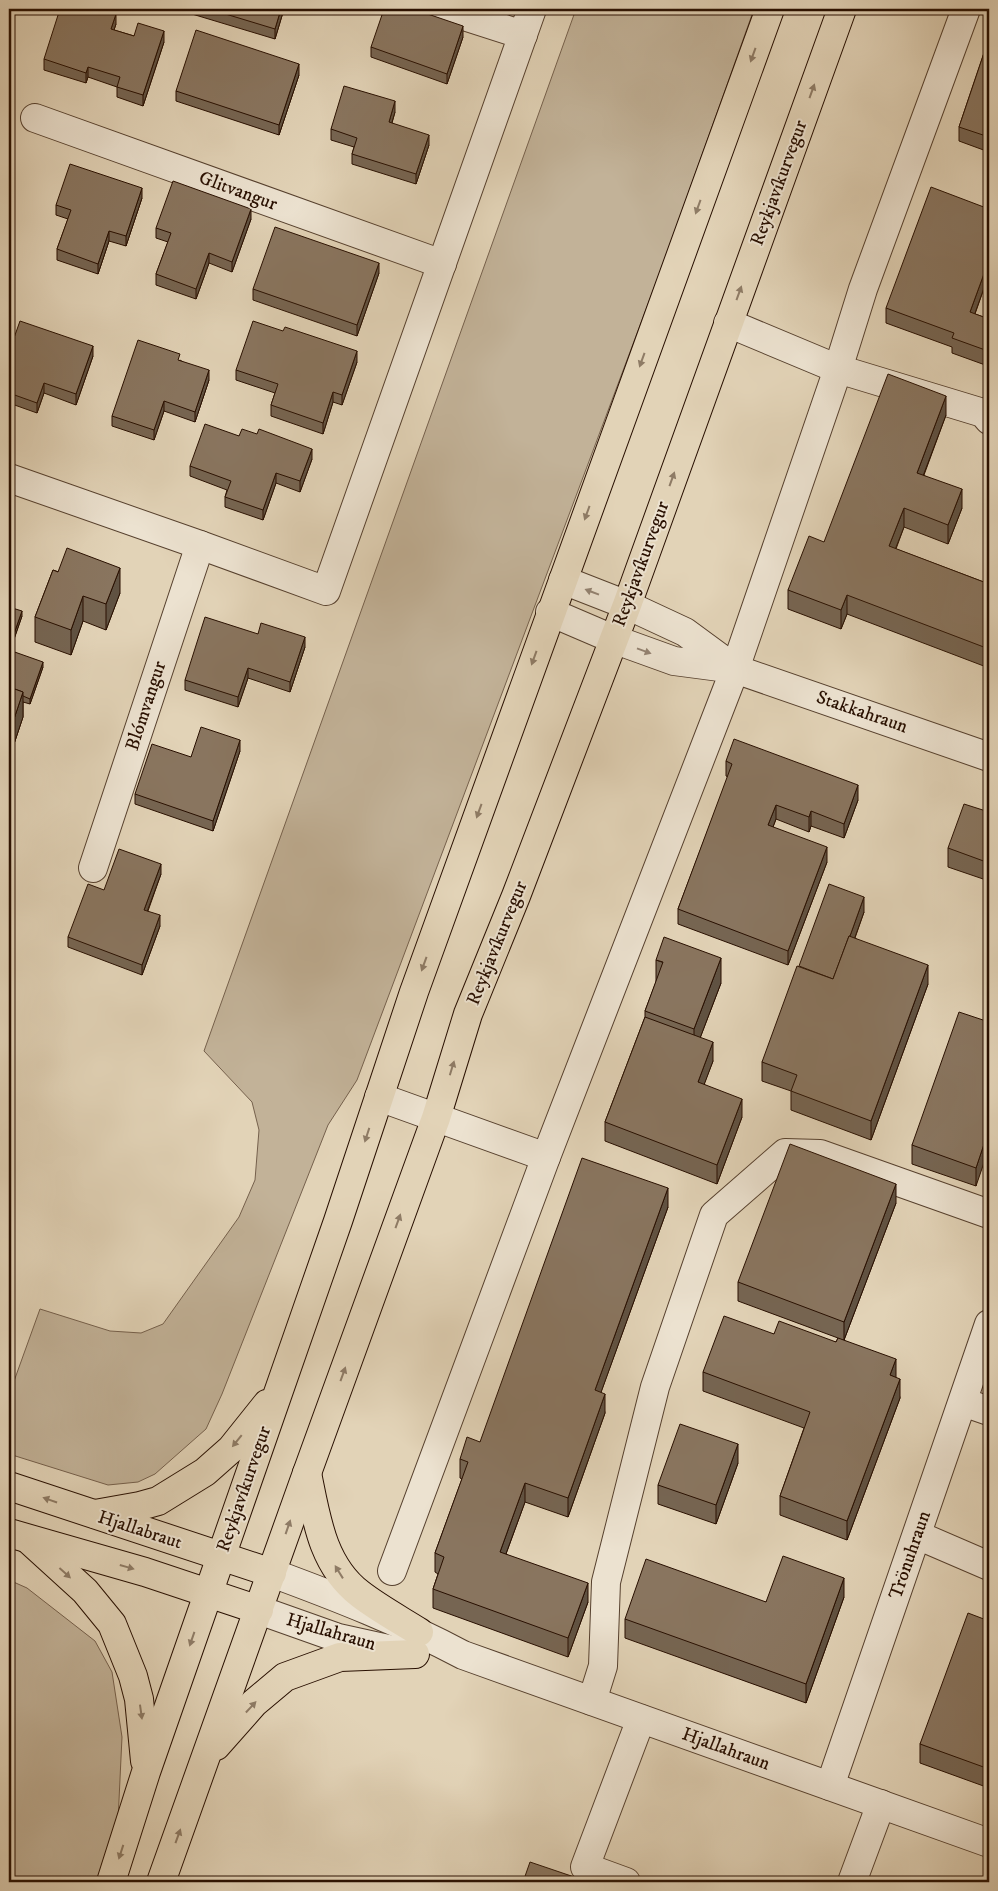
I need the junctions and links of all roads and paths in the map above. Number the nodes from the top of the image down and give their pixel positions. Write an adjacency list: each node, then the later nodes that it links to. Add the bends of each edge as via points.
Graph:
1 (442, 9): 6 (street)
2 (532, 9): 6 (street)
3 (770, 9): 14 (main road, Reykjavíkurvegur, one-way to 14)
4 (842, 9): 9 (main road, Reykjavíkurvegur, one-way to 4)
5 (966, 9): 10 (street, via 863,289)
6 (523, 35): 8 (street)
7 (35, 118): 8 (street, Glitvangur)
8 (442, 264): 13 (street, via 326,591)
9 (728, 323): 10 (street); 15 (main road, Reykjavíkurvegur, one-way to 9)
10 (838, 369): 11 (street, via 984,413); 18 (street)
11 (989, 420)
12 (9, 478): 13 (street)
13 (200, 545): 20 (street, Blómvangur)
14 (563, 580): 15 (street, Stakkahraun, one-way to 14); 16 (main road, Reykjavíkurvegur)
15 (627, 605): 17 (main road, Reykjavíkurvegur); 18 (street, Stakkahraun, via 685,632)
16 (550, 612): 17 (street, Stakkahraun); 21 (main road, Reykjavíkurvegur, one-way to 21)
17 (612, 639): 18 (street, Stakkahraun, one-way to 18, via 674,661); 22 (main road, Reykjavíkurvegur, one-way to 17, via 468,1014 516,896)
18 (735, 669): 19 (street, Stakkahraun); 23 (street)
19 (989, 757)
20 (93, 868)
21 (379, 1097): 22 (street); 26 (main road, Reykjavíkurvegur, one-way to 26)
22 (436, 1118): 23 (street); 29 (main road, Reykjavíkurvegur, one-way to 22)
23 (546, 1157): 36 (street)
24 (989, 1214): 41 (street, via 820,1154 785,1153 714,1215 655,1387 606,1582 603,1666)
25 (989, 1324): 27 (street, Trönuhraun)
26 (278, 1389): 31 (main road, one-way to 31, via 231,1448 205,1472 158,1501); 34 (main road, Reykjavíkurvegur)
27 (963, 1402): 28 (street); 32 (street, Trönuhraun)
28 (989, 1411)
29 (307, 1473): 37 (main road, Reykjavíkurvegur, one-way to 29); 40 (main road, one-way to 29, via 344,1579 325,1549 318,1530)
30 (9, 1486): 31 (main road, Hjallabraut, one-way to 30)
31 (91, 1514): 34 (main road, Hjallabraut)
32 (917, 1535): 35 (street); 45 (street, Trönuhraun)
33 (19, 1536): 38 (main road, Hjallabraut, one-way to 38); 44 (main road, one-way to 44, via 85,1591 112,1624 139,1700)
34 (221, 1556): 37 (main road, Hjallabraut); 38 (main road, Reykjavíkurvegur)
35 (989, 1566)
36 (392, 1571)
37 (272, 1573): 39 (main road, Reykjavíkurvegur); 40 (street, Hjallahraun, via 335,1596)
38 (208, 1593): 39 (main road, Hjallabraut); 44 (main road, Reykjavíkurvegur, one-way to 44)
39 (259, 1610): 40 (street, Hjallahraun, via 338,1638); 43 (main road, Reykjavíkurvegur)
40 (417, 1643): 41 (street, Hjallahraun, via 463,1655); 43 (main road, one-way to 40, via 254,1703 285,1677 340,1657)
41 (592, 1701): 42 (street, Hjallahraun)
42 (641, 1719): 45 (street, Hjallahraun); 50 (street, via 585,1867)
43 (207, 1757): 49 (main road, Reykjavíkurvegur, one-way to 43)
44 (146, 1772): 48 (main road, Reykjavíkurvegur, one-way to 48)
45 (830, 1786): 46 (street, Hjallahraun)
46 (881, 1804): 47 (street, Hjallahraun); 51 (street)
47 (989, 1842)
48 (111, 1882)
49 (161, 1882)
50 (626, 1882)
51 (852, 1882)

